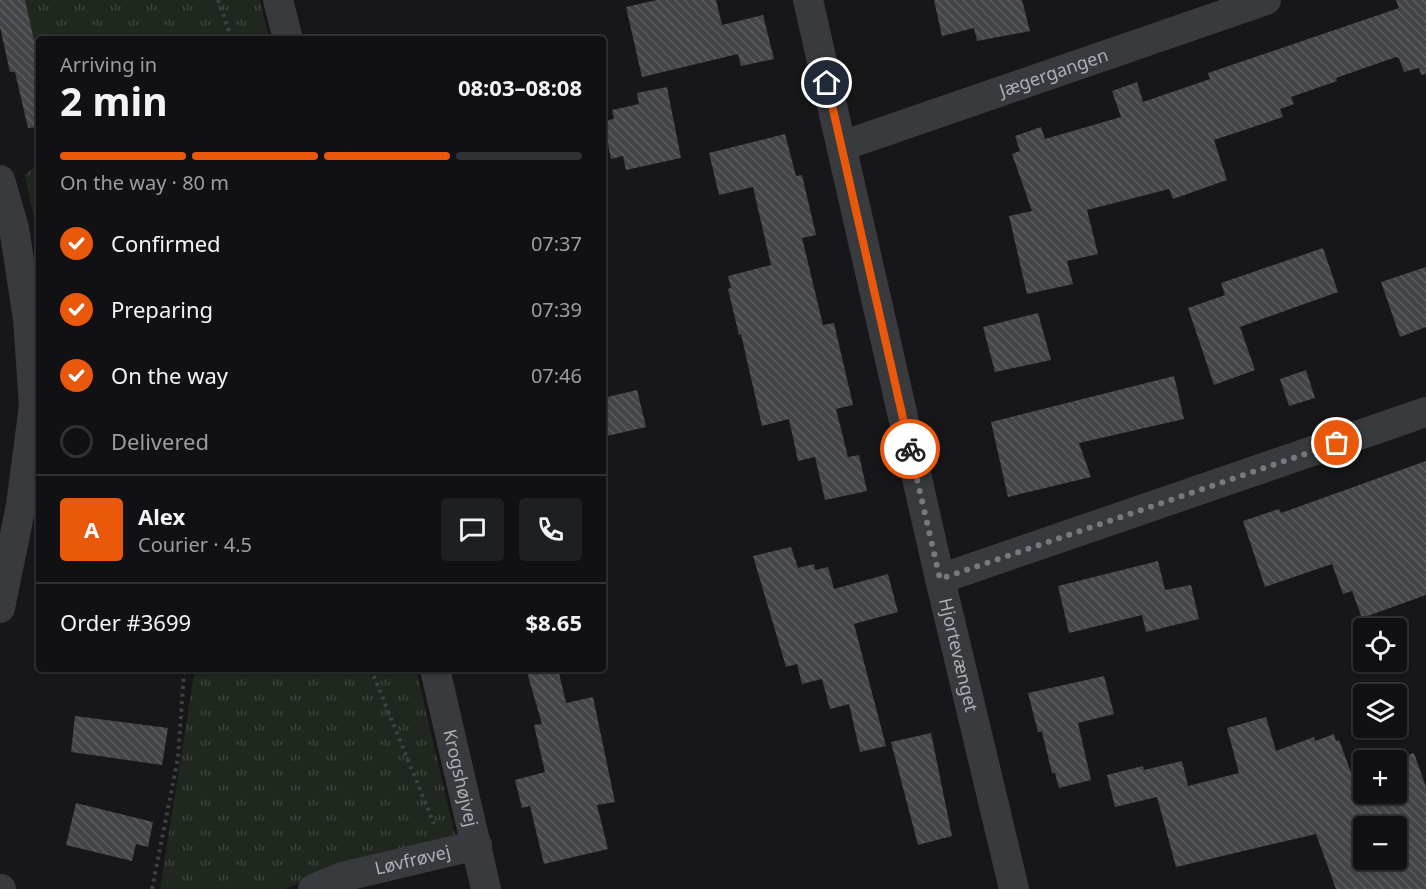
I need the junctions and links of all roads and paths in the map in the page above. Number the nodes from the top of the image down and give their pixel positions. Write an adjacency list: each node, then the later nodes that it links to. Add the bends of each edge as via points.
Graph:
1 (218, 0): 5 (path)
2 (278, 0): 6 (street)
3 (808, 0): 7 (street, Hjortevænget)
4 (1266, 0): 7 (street, Jægergangen)
5 (231, 36)
6 (287, 36)
7 (842, 146): 10 (street, Hjortevænget)
8 (0, 180): 11 (street, via 14,228 28,319 34,406 21,505)
9 (1426, 412): 10 (street)
10 (940, 579): 20 (street, Hjortevænget)
11 (0, 608)
12 (184, 672): 17 (path, via 178,758)
13 (372, 672): 16 (path)
14 (436, 672): 15 (street, Krogshøjvej)
15 (477, 845): 16 (street, Løvfrøvej); 19 (street, Krogshøjvej)
16 (445, 853): 18 (street, Løvfrøvej, via 342,877)
17 (152, 889)
18 (313, 889)
19 (486, 889)
20 (1014, 889)

